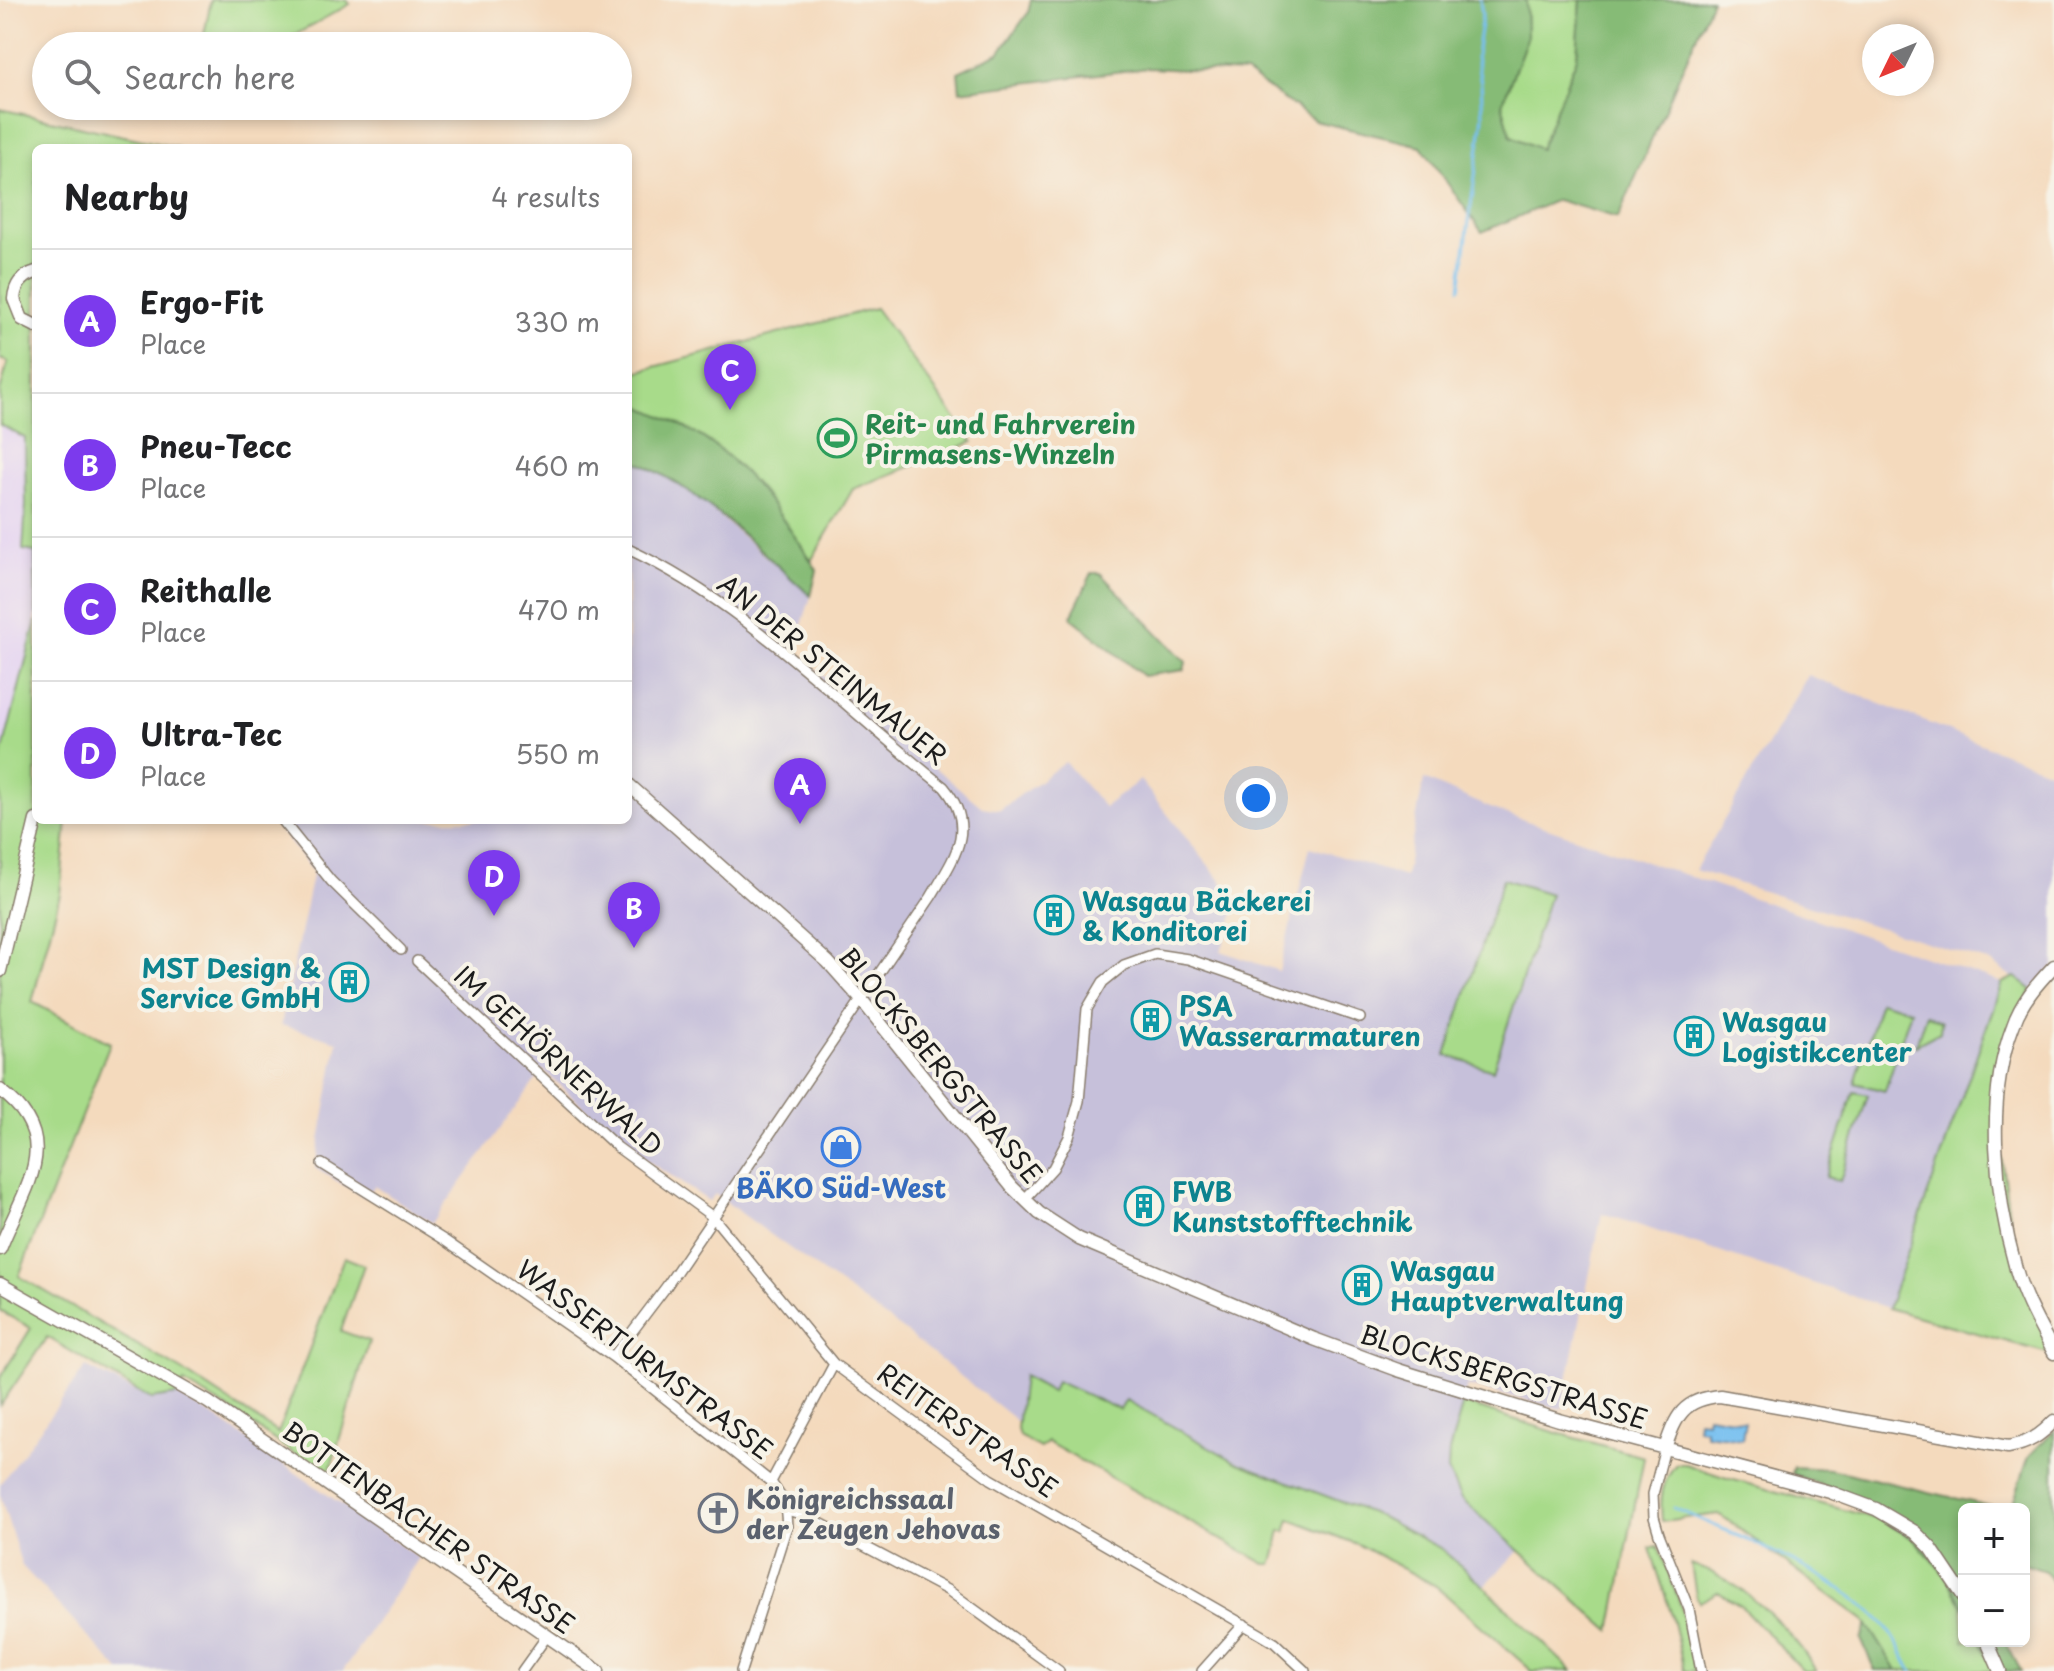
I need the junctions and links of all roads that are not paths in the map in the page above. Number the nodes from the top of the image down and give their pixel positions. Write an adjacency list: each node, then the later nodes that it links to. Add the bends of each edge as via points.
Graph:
1 (32, 274): 3 (main road)
2 (0, 289): 3 (main road)
3 (14, 292): 4 (main road, via 18,313)
4 (32, 323)
5 (632, 551): 13 (street, AN DER STEINMAUER, via 711,594 944,787 959,809 959,845 953,857)
6 (632, 788): 13 (main road, BLOCKSBERGSTRASSE, via 802,938)
7 (35, 824): 12 (main road)
8 (285, 824): 9 (street, via 338,888)
9 (401, 950)
10 (417, 961): 18 (street, IM GEHÖRNERWALD, via 617,1147)
11 (2054, 966): 21 (main road, via 2032,990 2013,1025 2000,1069 1996,1118 2016,1269)
12 (0, 971)
13 (860, 998): 17 (main road, BLOCKSBERGSTRASSE); 18 (street)
14 (1360, 1018): 17 (street, via 1188,959 1155,954 1124,965 1103,982 1087,1009 1079,1101 1069,1137 1053,1168)
15 (2, 1093): 19 (main road, via 28,1119 36,1160)
16 (322, 1164): 22 (street, WASSERTURMSTRASSE, via 435,1233)
17 (1024, 1200): 25 (main road, BLOCKSBERGSTRASSE, via 1079,1239 1314,1339 1502,1404)
18 (713, 1217): 22 (street); 23 (street, REITERSTRASSE)
19 (0, 1247)
20 (3, 1284): 30 (main road, BOTTENBACHER STRASSE, via 234,1420)
21 (2054, 1353)
22 (613, 1357): 26 (street, WASSERTURMSTRASSE)
23 (834, 1364): 26 (street); 29 (street, REITERSTRASSE, via 991,1479)
24 (2054, 1421): 25 (main road, via 2039,1436 2008,1447 1720,1396 1698,1399 1682,1410)
25 (1665, 1448): 28 (main road, BLOCKSBERGSTRASSE, via 1830,1492 1895,1519 1931,1548); 38 (street, via 1653,1494 1654,1517 1689,1609)
26 (771, 1482): 27 (street, WASSERTURMSTRASSE)
27 (787, 1510): 34 (street, via 787,1526); 35 (street, via 949,1591)
28 (1958, 1588)
29 (1244, 1624): 36 (street); 37 (street, REITERSTRASSE)
30 (547, 1636): 32 (street); 33 (main road, BOTTENBACHER STRASSE)
31 (1990, 1647): 39 (main road)
32 (522, 1671)
33 (598, 1671)
34 (741, 1671)
35 (1059, 1671)
36 (1202, 1671)
37 (1305, 1671)
38 (1701, 1671)
39 (2000, 1671)

